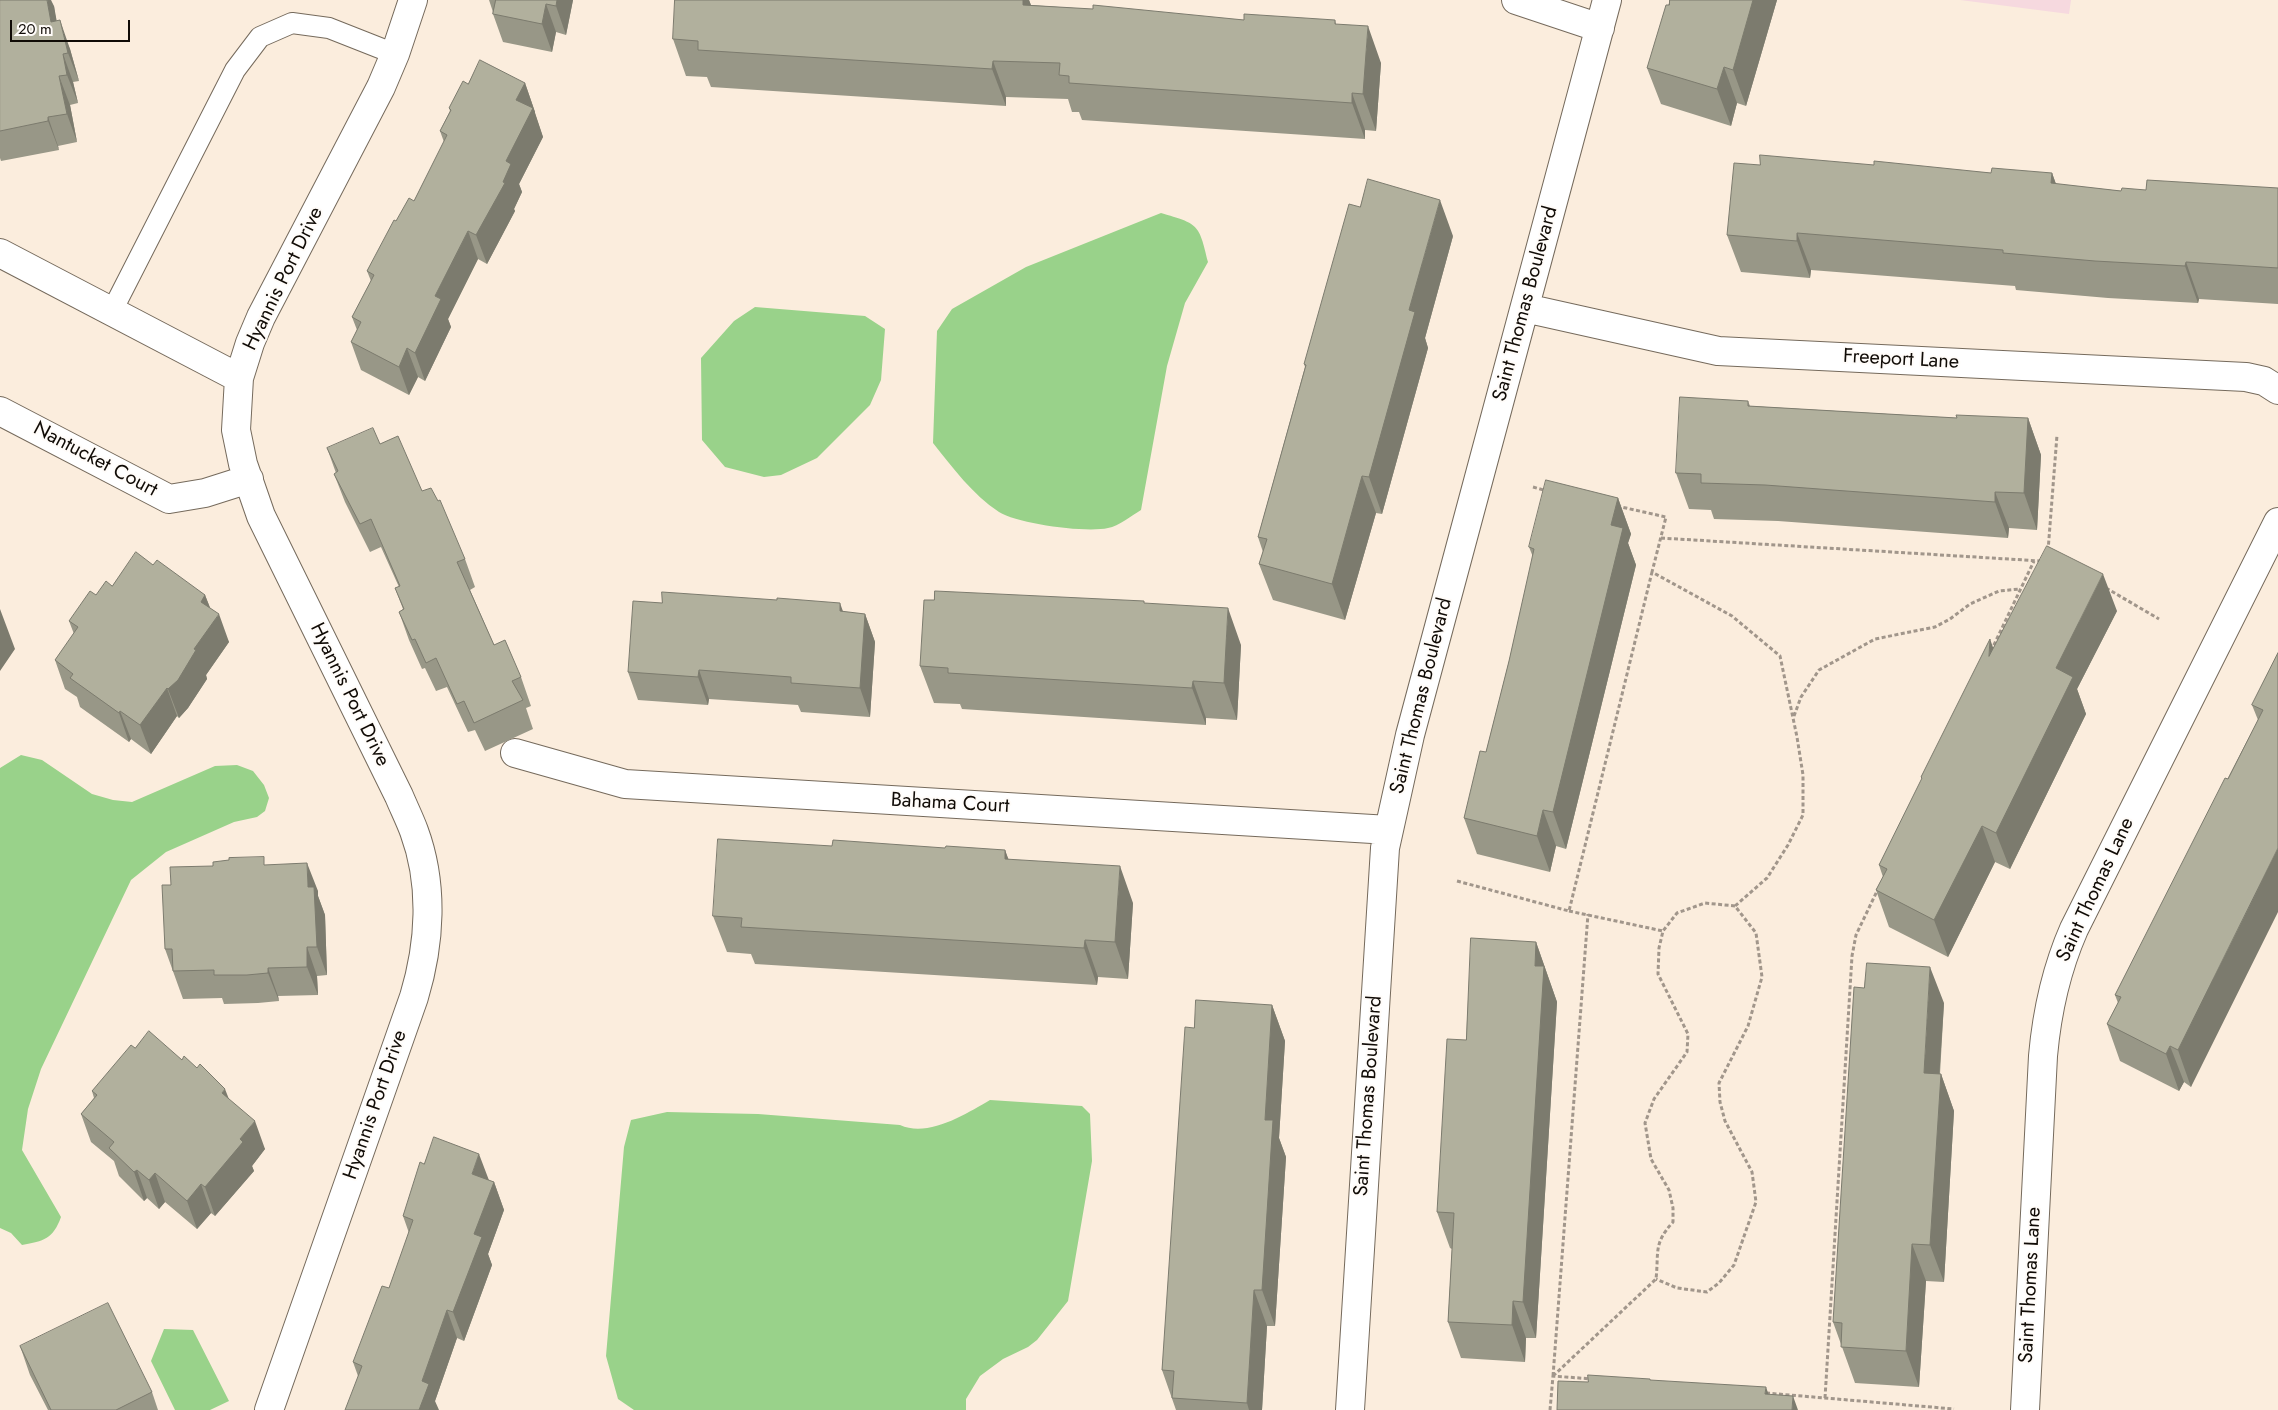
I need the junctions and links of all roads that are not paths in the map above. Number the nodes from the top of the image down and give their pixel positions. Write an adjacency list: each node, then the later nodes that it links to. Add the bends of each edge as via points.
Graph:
1 (414, 0): 5 (street, Hyannis Port Drive)
2 (1516, 0): 4 (street)
3 (1608, 0): 4 (street, Saint Thomas Boulevard)
4 (1600, 28): 7 (street, Saint Thomas Boulevard)
5 (395, 54): 8 (lane, via 329,28 292,23 260,37 235,70); 9 (street, Hyannis Port Drive, via 381,87 261,317)
6 (0, 253): 8 (street)
7 (1525, 308): 10 (street, Freeport Lane, via 1718,351 2246,377 2264,381); 15 (street, Saint Thomas Boulevard, via 1410,735)
8 (112, 312): 9 (street)
9 (239, 378): 12 (street, Hyannis Port Drive, via 236,430)
10 (2278, 390)
11 (0, 411): 12 (street, Nantucket Court, via 169,499 205,493)
12 (249, 479): 16 (street, Hyannis Port Drive, via 261,516 414,831 428,905 424,962 414,998)
13 (2278, 522): 18 (street, Saint Thomas Lane, via 2074,929 2055,981 2042,1056)
14 (515, 753): 15 (street, Bahama Court, via 625,784)
15 (1389, 830): 17 (street, Saint Thomas Boulevard, via 1385,848)
16 (268, 1410)
17 (1350, 1410)
18 (2025, 1410)

